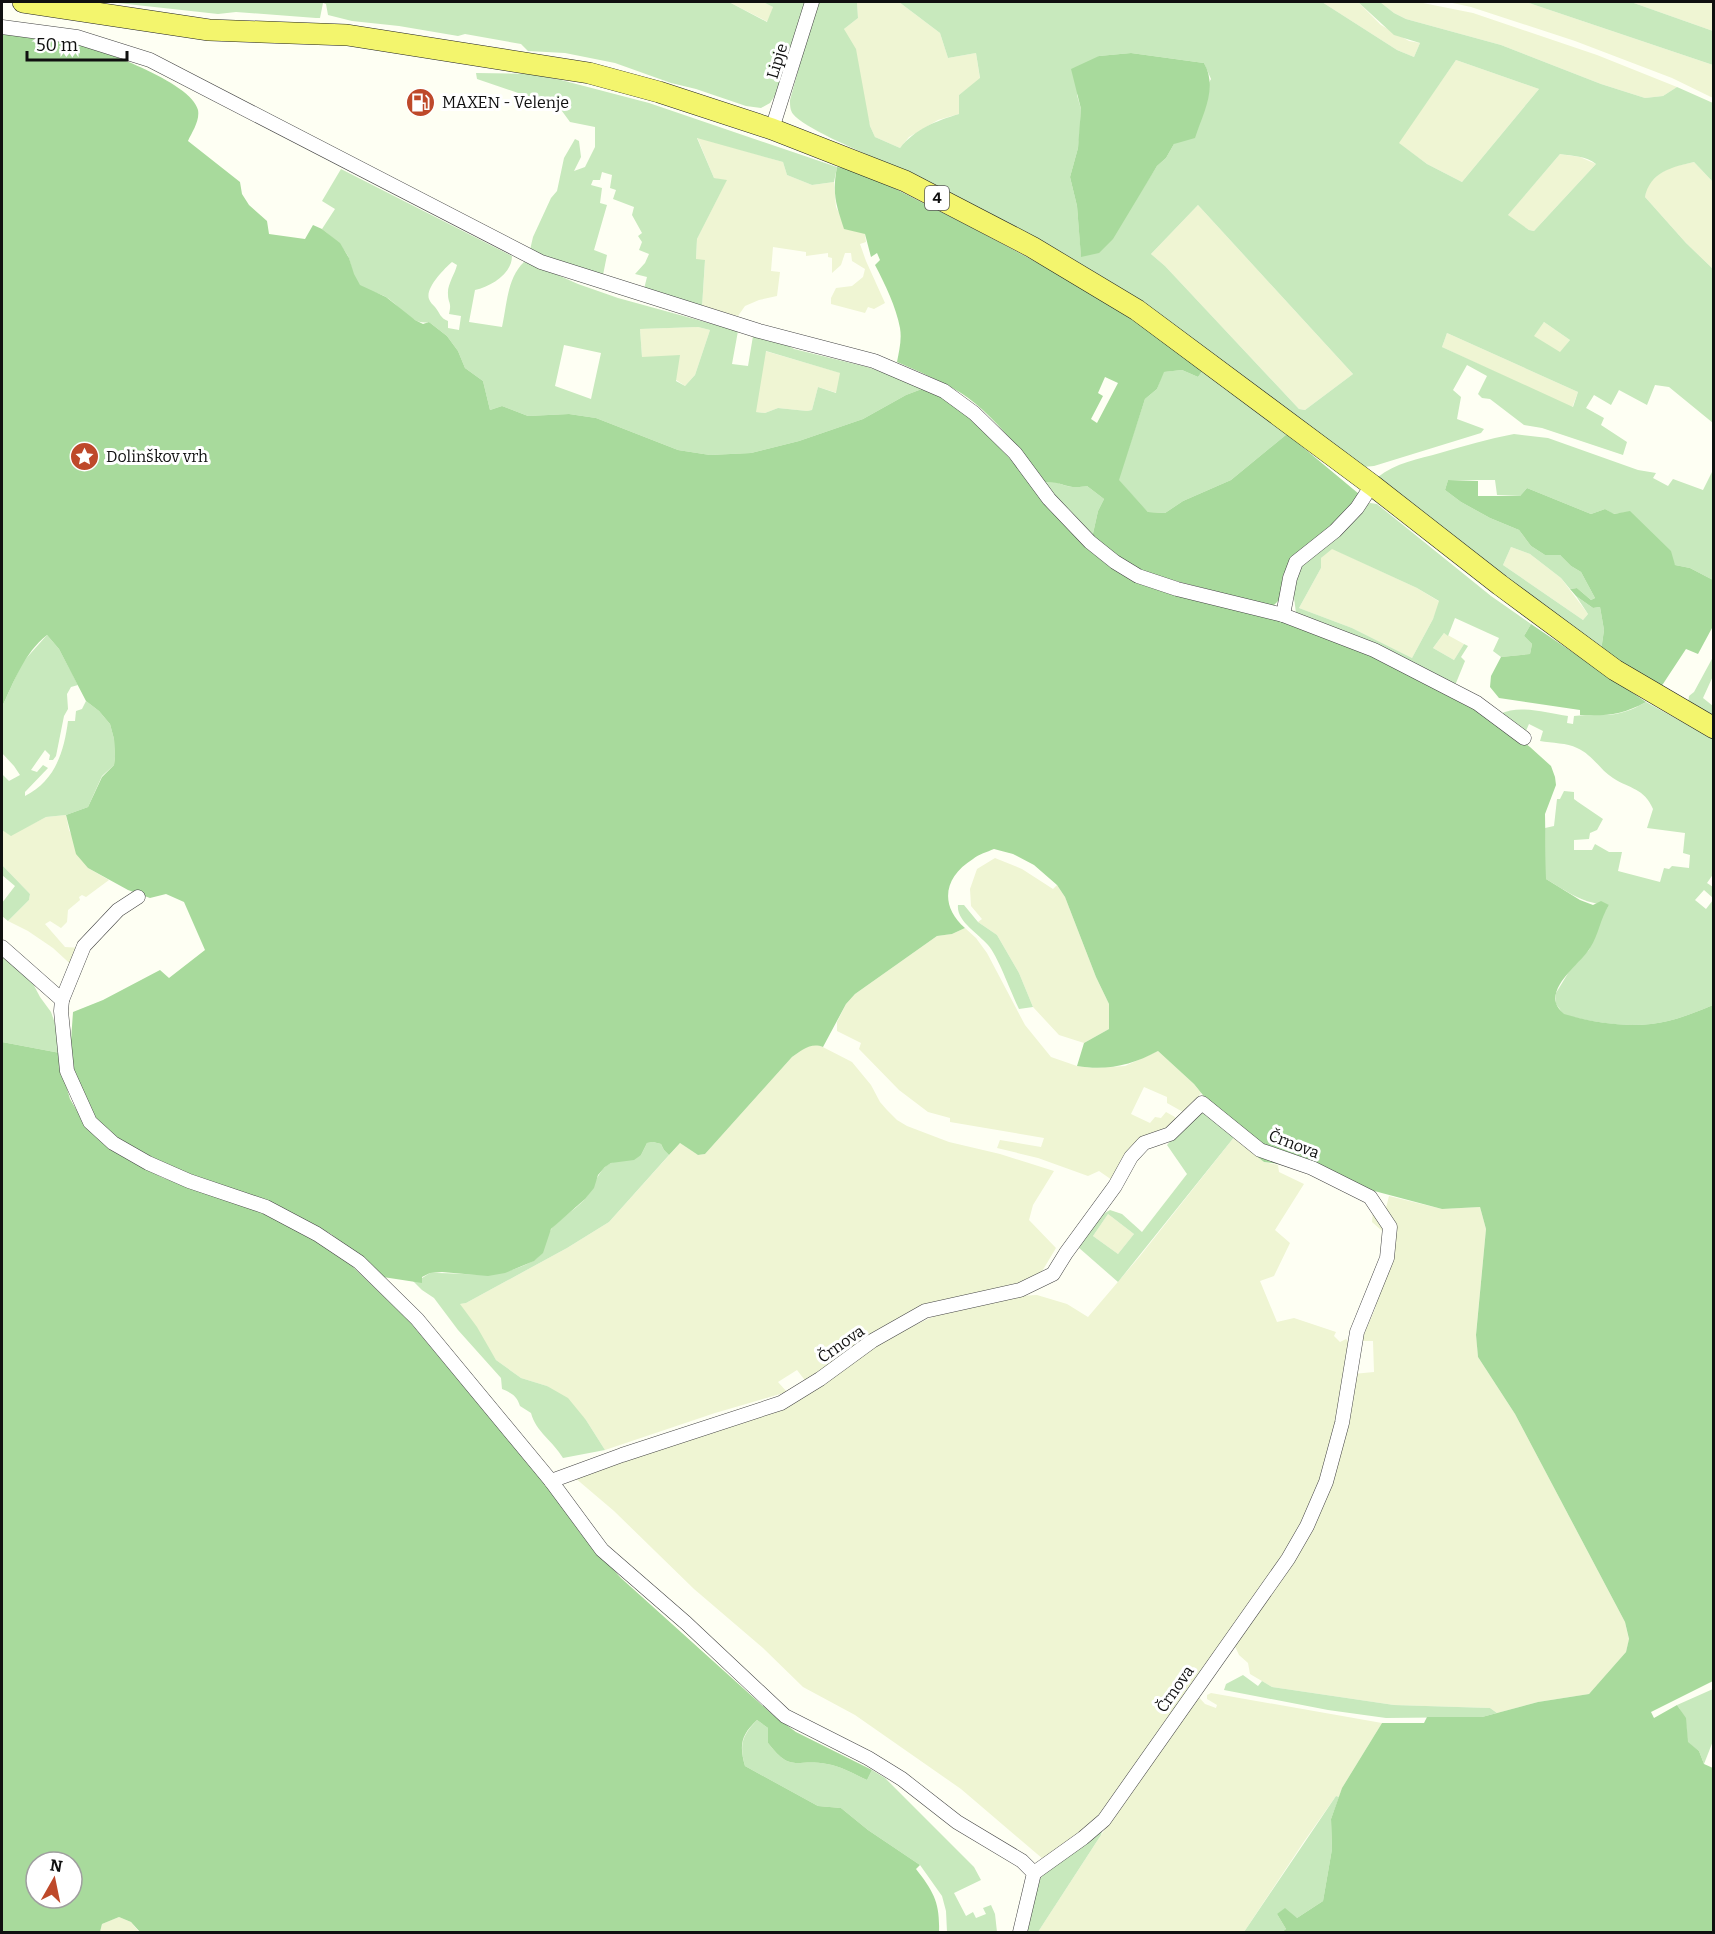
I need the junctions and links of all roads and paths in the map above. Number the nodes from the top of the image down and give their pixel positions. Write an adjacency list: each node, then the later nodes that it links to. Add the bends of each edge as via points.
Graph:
1 (23, 2): 4 (main road, 4, via 209,30 346,35 589,73)
2 (812, 2): 4 (street, Lipje)
3 (2, 27): 6 (street, via 77,38 150,60 541,262 759,331 874,362 944,391 974,413 1015,453 1049,499 1115,562 1138,576 1177,589)
4 (772, 129): 5 (main road, 4, via 905,181 1032,247 1137,310)
5 (1372, 485): 6 (street, via 1335,531 1296,562); 7 (main road, 4, via 1615,670)
6 (1283, 615): 8 (street, via 1374,650 1477,703)
7 (1713, 728)
8 (1524, 738)
9 (138, 897): 11 (street, via 118,910 84,945)
10 (2, 947): 11 (street)
11 (62, 1000): 12 (street, via 67,1071 90,1122 113,1143 148,1162 189,1181 266,1207 317,1234 359,1263 417,1319)
12 (552, 1481): 13 (street, via 602,1550 785,1716 902,1779 957,1822 1022,1861); 13 (street, Črnova, via 781,1403 872,1341 925,1311 1020,1290 1053,1274 1131,1157 1144,1143 1170,1134 1202,1104 1260,1150 1312,1168 1370,1197 1390,1227 1387,1258 1357,1332 1342,1423 1326,1482 1307,1526 1288,1559 1104,1820)
13 (1035, 1874): 14 (street)
14 (1020, 1932)

